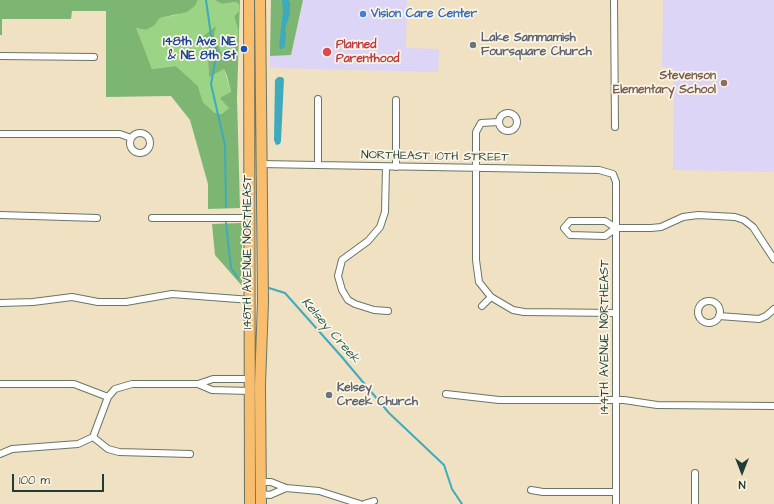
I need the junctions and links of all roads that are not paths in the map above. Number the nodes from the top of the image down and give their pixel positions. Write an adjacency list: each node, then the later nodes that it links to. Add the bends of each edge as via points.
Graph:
1 (249, 0): 8 (main road, 148TH AVENUE NORTHEAST)
2 (260, 0): 12 (main road, 148TH AVENUE NORTHEAST)
3 (614, 0): 10 (street)
4 (0, 56): 5 (street)
5 (94, 57)
6 (318, 99): 15 (street)
7 (396, 100): 17 (street)
8 (248, 108): 12 (main road, via 251,104 256,106); 23 (main road, 148TH AVENUE NORTHEAST)
9 (499, 122): 18 (street, via 488,121 478,127)
10 (615, 127)
11 (0, 134): 13 (street, via 120,134)
12 (260, 136): 14 (main road, 148TH AVENUE NORTHEAST)
13 (131, 138)
14 (261, 164): 15 (street, NORTHEAST 10TH STREET); 37 (main road, 148TH AVENUE NORTHEAST, via 263,300)
15 (318, 165): 16 (street, NORTHEAST 10TH STREET)
16 (386, 167): 17 (street, NORTHEAST 10TH STREET); 31 (street, via 386,212 380,227 368,241 342,260 338,276 348,300 374,310)
17 (396, 167): 18 (street, NORTHEAST 10TH STREET)
18 (476, 169): 19 (street, NORTHEAST 10TH STREET); 26 (street, via 476,271 479,282)
19 (609, 172): 24 (street, 144TH AVENUE NORTHEAST, via 615,177 616,182)
20 (0, 216): 21 (street)
21 (97, 218)
22 (152, 218): 23 (street)
23 (250, 218): 27 (main road, 148TH AVENUE NORTHEAST)
24 (616, 228): 24 (street, via 605,221 570,221 564,228 570,235 605,236); 25 (street, via 661,227 683,217 698,215 735,217 753,227); 32 (street, 144TH AVENUE NORTHEAST)
25 (774, 259)
26 (491, 297): 29 (street); 32 (street, via 513,310 524,312)
27 (251, 300): 28 (street, via 172,294 126,302 98,302 72,297); 34 (main road, 148TH AVENUE NORTHEAST)
28 (0, 303)
29 (482, 306)
30 (774, 309): 33 (street, via 759,319)
31 (388, 311)
32 (616, 313): 41 (street, 144TH AVENUE NORTHEAST)
33 (719, 316)
34 (249, 374): 36 (street, via 213,379); 37 (main road, via 253,364 257,366); 38 (main road, 148TH AVENUE NORTHEAST)
35 (0, 384): 40 (street, via 74,384)
36 (198, 384): 38 (street, via 212,390); 40 (street, via 126,385 115,389)
37 (260, 385): 47 (main road, 148TH AVENUE NORTHEAST)
38 (250, 391): 53 (main road, 148TH AVENUE NORTHEAST)
39 (446, 394): 41 (street, via 499,400)
40 (108, 397): 43 (street)
41 (616, 400): 42 (street, via 657,405); 50 (street, 144TH AVENUE NORTHEAST)
42 (774, 406)
43 (93, 437): 44 (street, via 78,444 12,449); 45 (street, via 108,449 119,452)
44 (0, 454)
45 (190, 454)
46 (695, 473): 57 (street)
47 (261, 482): 48 (street, via 271,482); 51 (main road, 148TH AVENUE NORTHEAST)
48 (286, 488): 51 (street); 54 (street, via 319,491)
49 (531, 490): 50 (street)
50 (616, 492): 56 (street, 144TH AVENUE NORTHEAST)
51 (261, 499)
52 (374, 501): 55 (street)
53 (251, 504)
54 (360, 504)
55 (364, 504)
56 (616, 504)
57 (695, 504)

